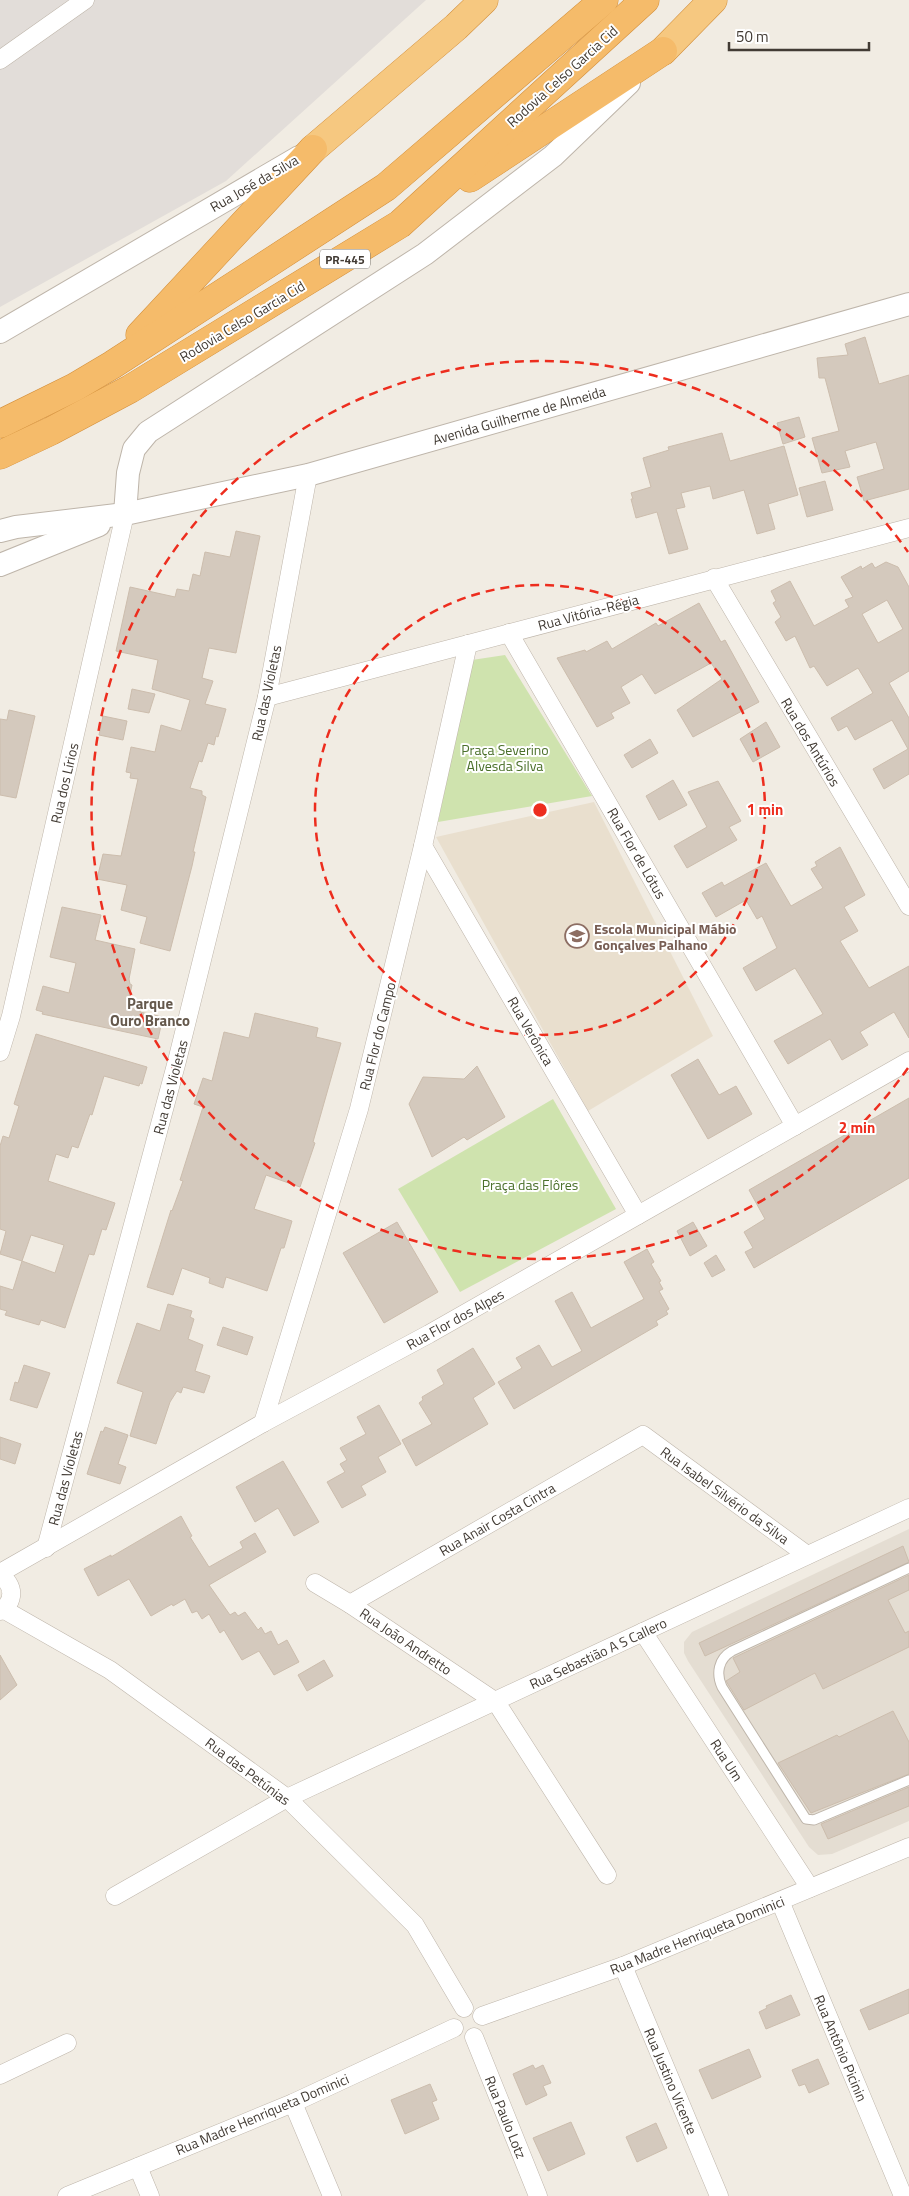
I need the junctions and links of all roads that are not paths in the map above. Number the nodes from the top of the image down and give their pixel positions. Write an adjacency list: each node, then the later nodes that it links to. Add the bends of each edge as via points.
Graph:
1 (84, 0): 7 (street)
2 (484, 0): 8 (highway, Rua José da Silva)
3 (604, 0): 12 (highway, Rodovia Celso Garcia Cid / PR-445, via 386,187)
4 (645, 0): 9 (highway, Rodovia Celso Garcia Cid / PR-445)
5 (712, 0): 6 (highway)
6 (663, 51): 9 (highway); 16 (street, via 552,156 425,254 148,432 134,448 128,473)
7 (0, 60)
8 (313, 149): 11 (street, Rua José da Silva); 12 (highway)
9 (400, 224): 14 (highway, Rodovia Celso Garcia Cid / PR-445, via 130,389)
10 (909, 304): 15 (street, Avenida Guilherme de Almeida)
11 (0, 332)
12 (112, 365): 13 (highway, Rodovia Celso Garcia Cid / PR-445)
13 (0, 424)
14 (0, 455)
15 (308, 475): 16 (street, Avenida Guilherme de Almeida); 23 (street, Rua das Violetas)
16 (125, 514): 17 (street, Avenida Guilherme de Almeida, via 16,526); 19 (street, Avenida Guilherme de Almeida); 26 (street, Rua dos Lírios, via 11,1016)
17 (0, 531)
18 (908, 531): 20 (street, Rua Vitória-Régia)
19 (0, 565)
20 (714, 578): 21 (street, Rua Vitória-Régia); 25 (street, Rua dos Antúrios)
21 (509, 633): 22 (street, Rua Vitória-Régia); 28 (street, Rua Flor de Lótus)
22 (468, 644): 23 (street, Rua Vitória-Régia); 24 (street, Rua Flor do Campo)
23 (267, 697): 33 (street, Rua das Violetas, via 177,1061)
24 (424, 846): 29 (street, Rua Verônica); 30 (street, Rua Flor do Campo, via 359,1109)
25 (909, 906)
26 (0, 1052)
27 (909, 1061): 28 (street, Rua Flor dos Alpes)
28 (795, 1126): 29 (street, Rua Flor dos Alpes)
29 (638, 1215): 30 (street, Rua Flor dos Alpes)
30 (264, 1423): 33 (street, Rua Flor dos Alpes)
31 (643, 1435): 34 (street, Rua Isabel Silvério da Silva); 38 (street, Rua Anair Costa Cintra)
32 (909, 1508): 34 (street, Rua Sebastião A S Callero)
33 (46, 1548): 36 (street, Rua Flor dos Alpes)
34 (806, 1555): 40 (street, Rua Sebastião A S Callero)
35 (909, 1568): 42 (lane, via 732,1651 722,1660 718,1672 722,1687 806,1819 814,1820)
36 (0, 1575): 39 (street, via 12,1593 11,1600)
37 (315, 1583): 38 (street, Rua João Andretto)
38 (350, 1604): 41 (street, Rua João Andretto)
39 (2, 1610): 43 (street, Rua das Petúnias, via 110,1670)
40 (643, 1632): 41 (street, Rua Sebastião A S Callero); 46 (street, Rua Um)
41 (496, 1702): 43 (street, Rua Sebastião A S Callero); 45 (street)
42 (909, 1780)
43 (287, 1798): 47 (street, Rua Sebastião A S Callero); 50 (street, Rua das Petúnias, via 415,1926)
44 (909, 1847): 46 (street, Rua Madre Henriqueta Dominici)
45 (607, 1875)
46 (810, 1888): 48 (street, Rua Madre Henriqueta Dominici)
47 (115, 1896)
48 (780, 1901): 49 (street, Rua Madre Henriqueta Dominici); 63 (street, Rua Antônio Picinin)
49 (623, 1966): 51 (street, Rua Madre Henriqueta Dominici); 62 (street, Rua Justino Vicente)
50 (464, 2008): 51 (street, via 475,2008); 52 (street, via 454,2018)
51 (482, 2016): 53 (street, via 484,2026)
52 (454, 2028): 53 (street, via 464,2037); 56 (street, Rua Madre Henriqueta Dominici)
53 (474, 2037): 61 (street, Rua Paulo Lotz)
54 (66, 2044): 55 (street)
55 (0, 2075)
56 (293, 2102): 57 (street, Rua Madre Henriqueta Dominici); 60 (street)
57 (138, 2167): 58 (street, Rua Madre Henriqueta Dominici); 59 (street)
58 (67, 2196)
59 (150, 2196)
60 (332, 2196)
61 (538, 2196)
62 (718, 2196)
63 (902, 2196)

